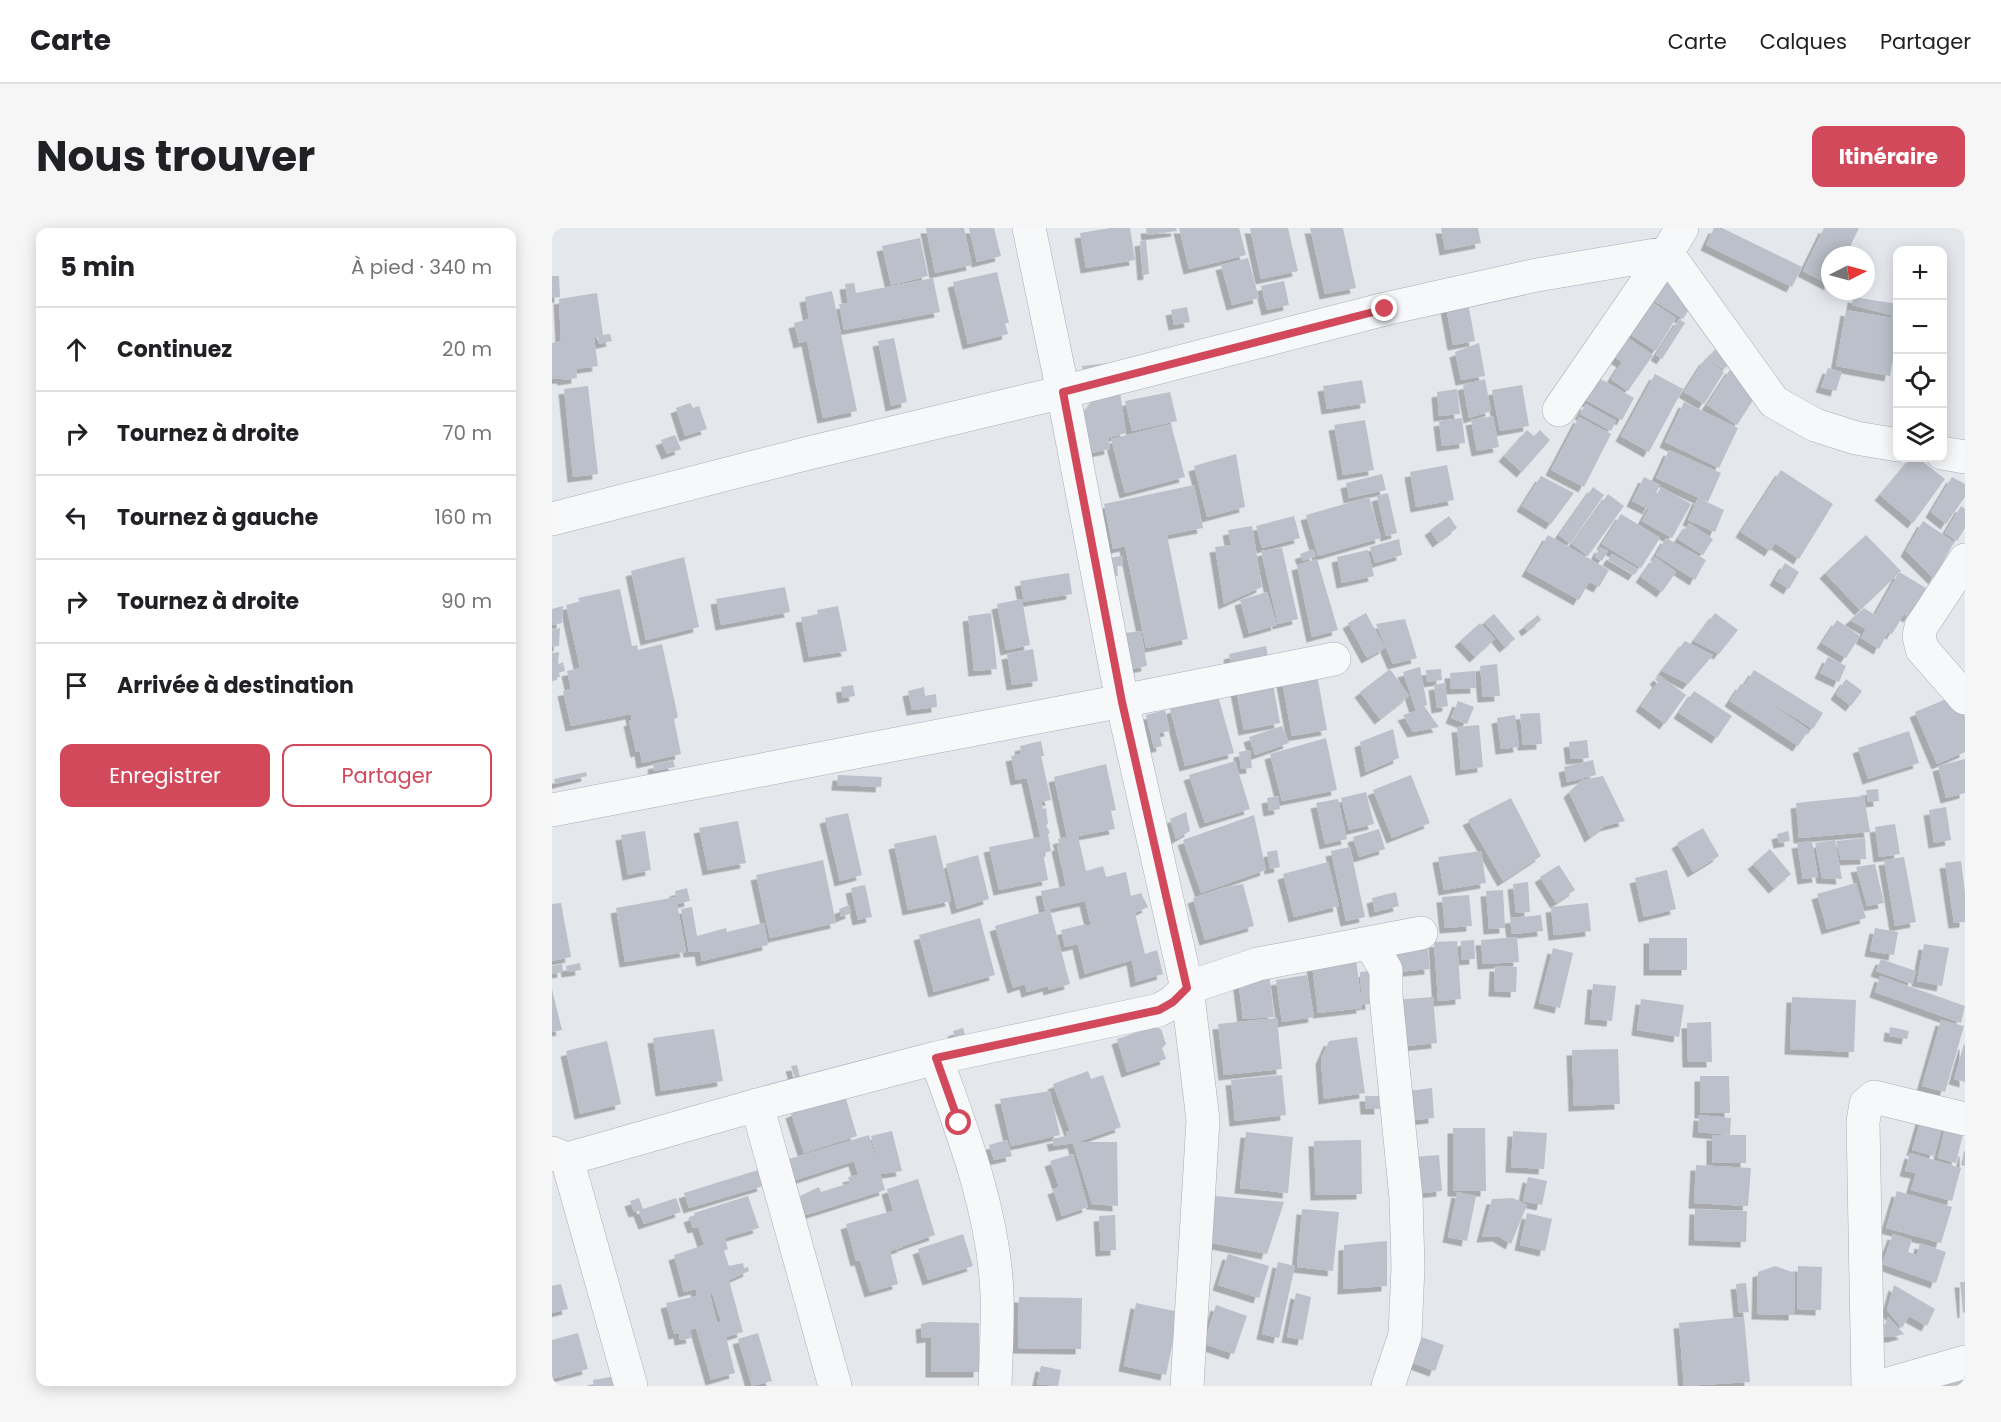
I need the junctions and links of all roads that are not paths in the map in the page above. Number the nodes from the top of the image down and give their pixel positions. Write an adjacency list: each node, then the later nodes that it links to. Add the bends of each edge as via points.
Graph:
1 (1029, 228): 3 (street)
2 (1674, 241): 3 (street, via 1385,309); 4 (street); 5 (street, via 1774,402 1815,424 1856,438)
3 (1063, 392): 8 (street); 12 (street)
4 (1559, 410)
5 (1893, 444)
6 (1947, 454): 7 (street)
7 (1965, 457)
8 (552, 519)
9 (1965, 560): 11 (street, via 1919,636 1922,649)
10 (1334, 659): 12 (street)
11 (1965, 698)
12 (1122, 702): 13 (street); 16 (street)
13 (552, 810)
14 (1421, 933): 15 (street)
15 (1370, 943): 16 (street, via 1258,964); 26 (street, via 1386,970 1406,1198 1405,1335)
16 (1187, 988): 17 (street, via 1159,1010); 25 (street, via 1203,1120)
17 (936, 1058): 18 (street); 24 (street, via 974,1163 992,1248 997,1293)
18 (757, 1105): 20 (street); 23 (street)
19 (1965, 1119): 27 (street, via 1874,1097 1866,1104 1863,1122)
20 (560, 1156): 22 (street)
21 (1965, 1362): 28 (street)
22 (631, 1386)
23 (835, 1386)
24 (996, 1386)
25 (1187, 1386)
26 (1388, 1386)
27 (1868, 1386)
28 (1881, 1386)

